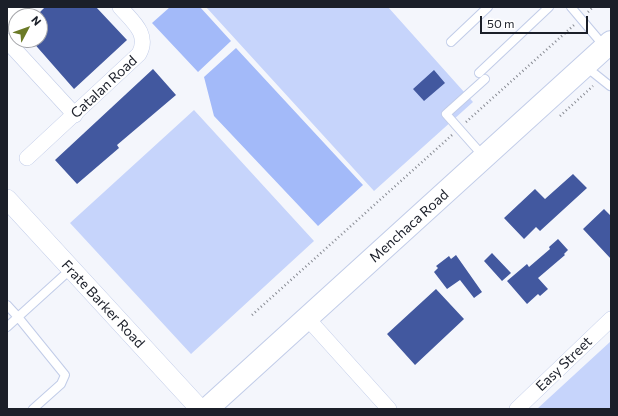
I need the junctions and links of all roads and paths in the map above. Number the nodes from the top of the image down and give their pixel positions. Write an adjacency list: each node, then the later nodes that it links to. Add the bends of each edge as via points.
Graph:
1 (18, 7): 7 (street)
2 (120, 7): 17 (street, Catalan Road, via 139,28 144,42 142,48 135,60)
3 (488, 7): 10 (lane)
4 (549, 7): 13 (lane)
5 (571, 7): 8 (lane)
6 (593, 7): 8 (path)
7 (7, 17)
8 (581, 18): 11 (lane); 19 (path)
9 (7, 41): 17 (street)
10 (450, 42)
11 (608, 44): 12 (main road, Menchaca Road)
12 (584, 66): 14 (lane); 21 (main road, Menchaca Road)
13 (479, 73)
14 (601, 79): 16 (lane); 18 (path)
15 (485, 80): 19 (lane, via 446,114)
16 (611, 85)
17 (75, 115): 20 (street, Catalan Road)
18 (560, 116)
19 (459, 129): 21 (lane); 25 (path)
20 (27, 158)
21 (484, 158): 27 (main road, Menchaca Road)
22 (7, 200): 23 (street, Frate Barker Road)
23 (71, 269): 26 (lane); 31 (street, Frate Barker Road)
24 (7, 305): 26 (lane)
25 (252, 315)
26 (18, 317): 29 (lane); 30 (lane, via 65,375 62,384)
27 (308, 319): 32 (main road, Menchaca Road); 33 (street)
28 (611, 319): 34 (street, Easy Street)
29 (7, 327)
30 (33, 409)
31 (200, 409)
32 (207, 409)
33 (389, 409)
34 (517, 409)

